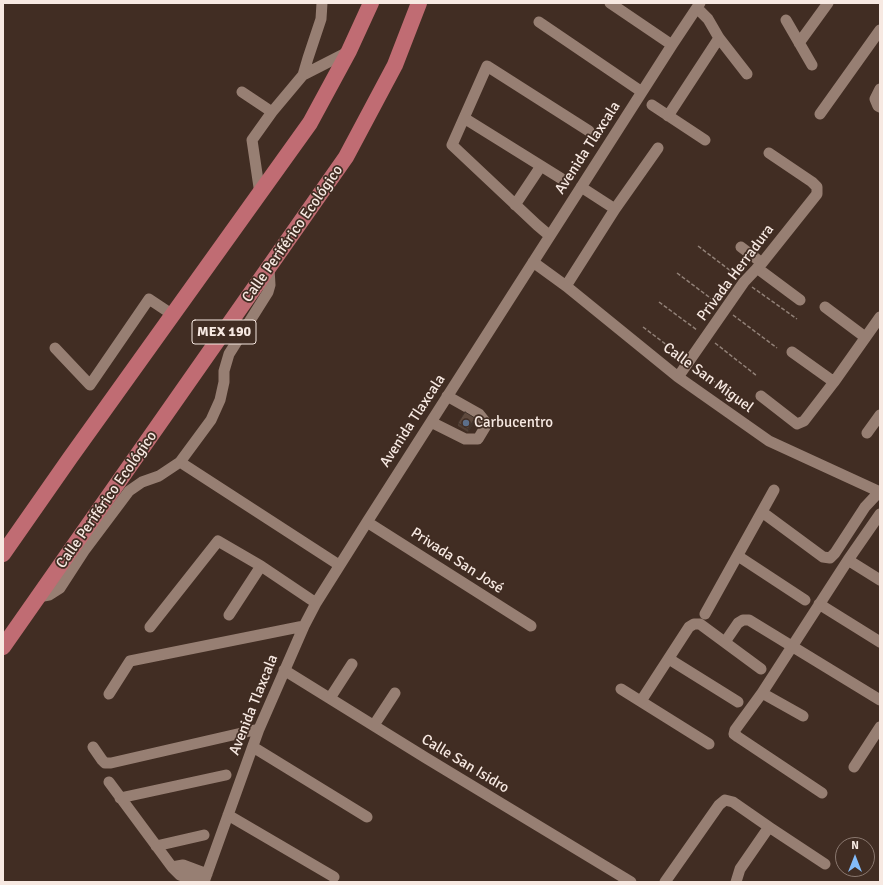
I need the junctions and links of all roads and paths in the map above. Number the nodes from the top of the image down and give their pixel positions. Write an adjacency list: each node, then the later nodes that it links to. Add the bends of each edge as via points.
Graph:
1 (322, 3): 16 (street, via 321,19)
2 (371, 3): 13 (highway, MEX 190)
3 (419, 3): 38 (highway, Calle Periférico Ecológico / MEX 190, via 396,65 346,158)
4 (610, 3): 12 (street)
5 (828, 3): 11 (street)
6 (698, 6): 10 (street); 12 (street, Avenida Tlaxcala)
7 (786, 20): 11 (street)
8 (539, 22): 18 (street)
9 (880, 30): 21 (street)
10 (720, 38): 15 (street); 22 (street)
11 (799, 43): 14 (street)
12 (672, 45): 18 (street, Avenida Tlaxcala)
13 (349, 51): 16 (street); 31 (highway, MEX 190, via 310,124)
14 (812, 65)
15 (747, 74)
16 (303, 75): 20 (street)
17 (242, 92): 20 (street)
18 (642, 92): 30 (street, Avenida Tlaxcala)
19 (652, 105): 22 (street)
20 (272, 112): 31 (street, via 252,140)
21 (820, 114)
22 (668, 116): 25 (street)
23 (464, 118): 24 (street, via 487,66); 28 (street); 32 (street, via 452,145)
24 (589, 131)
25 (705, 140)
26 (658, 148): 33 (street)
27 (769, 153): 37 (street, Privada Herradura, via 812,182 817,187 817,194)
28 (541, 166): 29 (street); 32 (street)
29 (562, 179)
30 (581, 187): 33 (street); 34 (street, Avenida Tlaxcala)
31 (260, 194): 45 (highway, MEX 190)
32 (515, 205): 34 (street)
33 (615, 209): 40 (street)
34 (550, 236): 36 (street, Avenida Tlaxcala)
35 (741, 247): 37 (street)
36 (534, 262): 40 (street, Calle San Miguel); 57 (street, Avenida Tlaxcala)
37 (759, 265): 41 (street); 44 (street, Privada Herradura)
38 (269, 268): 63 (street, via 268,292 229,354 220,400 211,420); 75 (highway, Calle Periférico Ecológico / MEX 190)
39 (677, 273): 44 (path)
40 (566, 286): 55 (street, Calle San Miguel)
41 (800, 300)
42 (659, 302): 48 (path)
43 (825, 307): 49 (street)
44 (726, 309): 48 (street, Privada Herradura); 51 (path)
45 (173, 315): 50 (street, via 149,299 90,385); 69 (highway, MEX 190)
46 (880, 317): 49 (street)
47 (643, 327): 53 (path)
48 (706, 337): 53 (street, Privada Herradura); 54 (path)
49 (865, 337): 56 (street)
50 (56, 348)
51 (777, 348)
52 (792, 352): 56 (street)
53 (689, 363): 55 (street, Privada Herradura); 59 (path)
54 (757, 376)
55 (678, 377): 65 (street, Calle San Miguel, via 769,441)
56 (834, 382): 58 (street, via 804,421 797,424)
57 (447, 396): 61 (street, Avenida Tlaxcala); 61 (street, via 479,414 487,424 478,439 465,439)
58 (761, 396)
59 (744, 403)
60 (880, 415): 62 (street)
61 (431, 422): 68 (street, Avenida Tlaxcala)
62 (867, 432)
63 (180, 462): 72 (street); 75 (street, via 160,476 142,482 128,491 60,588)
64 (774, 490): 66 (street)
65 (879, 492): 66 (street, via 865,507 830,558 823,557)
66 (762, 512): 70 (street)
67 (880, 514): 71 (street)
68 (367, 522): 72 (street, Avenida Tlaxcala); 81 (street, Privada San José)
69 (3, 554)
70 (738, 556): 77 (street); 80 (street)
71 (848, 560): 74 (street); 78 (street)
72 (339, 565): 76 (street, Avenida Tlaxcala)
73 (261, 566): 76 (street); 79 (street); 82 (street, via 218,541)
74 (880, 580)
75 (38, 597): 86 (highway, Calle Periférico Ecológico / MEX 190)
76 (312, 600): 83 (street, Avenida Tlaxcala)
77 (805, 600)
78 (819, 604): 85 (street); 87 (street)
79 (229, 615)
80 (702, 619): 84 (street); 88 (street, via 689,627)
81 (531, 626)
82 (150, 627)
83 (299, 627): 91 (street, Avenida Tlaxcala); 95 (street, via 130,661)
84 (725, 642): 87 (street, via 738,623 749,620); 90 (street)
85 (880, 642)
86 (3, 647)
87 (792, 647): 94 (street); 97 (street)
88 (669, 659): 98 (street); 99 (street)
89 (352, 664): 96 (street)
90 (761, 669)
91 (284, 670): 96 (street, Calle San Isidro); 103 (street, Avenida Tlaxcala)
92 (621, 689): 98 (street)
93 (395, 693): 101 (street)
94 (762, 693): 100 (street); 110 (street, via 734,734)
95 (108, 694)
96 (330, 698): 101 (street, Calle San Isidro)
97 (880, 700)
98 (641, 701): 104 (street)
99 (738, 702)
100 (803, 716)
101 (374, 725): 121 (street, Calle San Isidro)
102 (880, 728): 107 (street)
103 (254, 730): 105 (street, via 111,763 102,760); 106 (street, Avenida Tlaxcala)
104 (709, 744)
105 (93, 747)
106 (253, 747): 112 (street, Avenida Tlaxcala); 113 (street)
107 (854, 767)
108 (226, 775): 111 (street)
109 (109, 782): 111 (street)
110 (822, 793)
111 (120, 798): 116 (street)
112 (228, 815): 119 (street); 120 (street, Avenida Tlaxcala)
113 (367, 817)
114 (769, 827): 117 (street); 123 (street, via 733,802 725,800); 124 (street, via 740,869)
115 (204, 835): 116 (street)
116 (156, 846): 118 (street)
117 (825, 864)
118 (172, 866): 120 (street, via 183,865); 122 (street, via 180,875)
119 (334, 877)
120 (205, 878)
121 (629, 881)
122 (199, 882)
123 (665, 882)
124 (736, 882)

